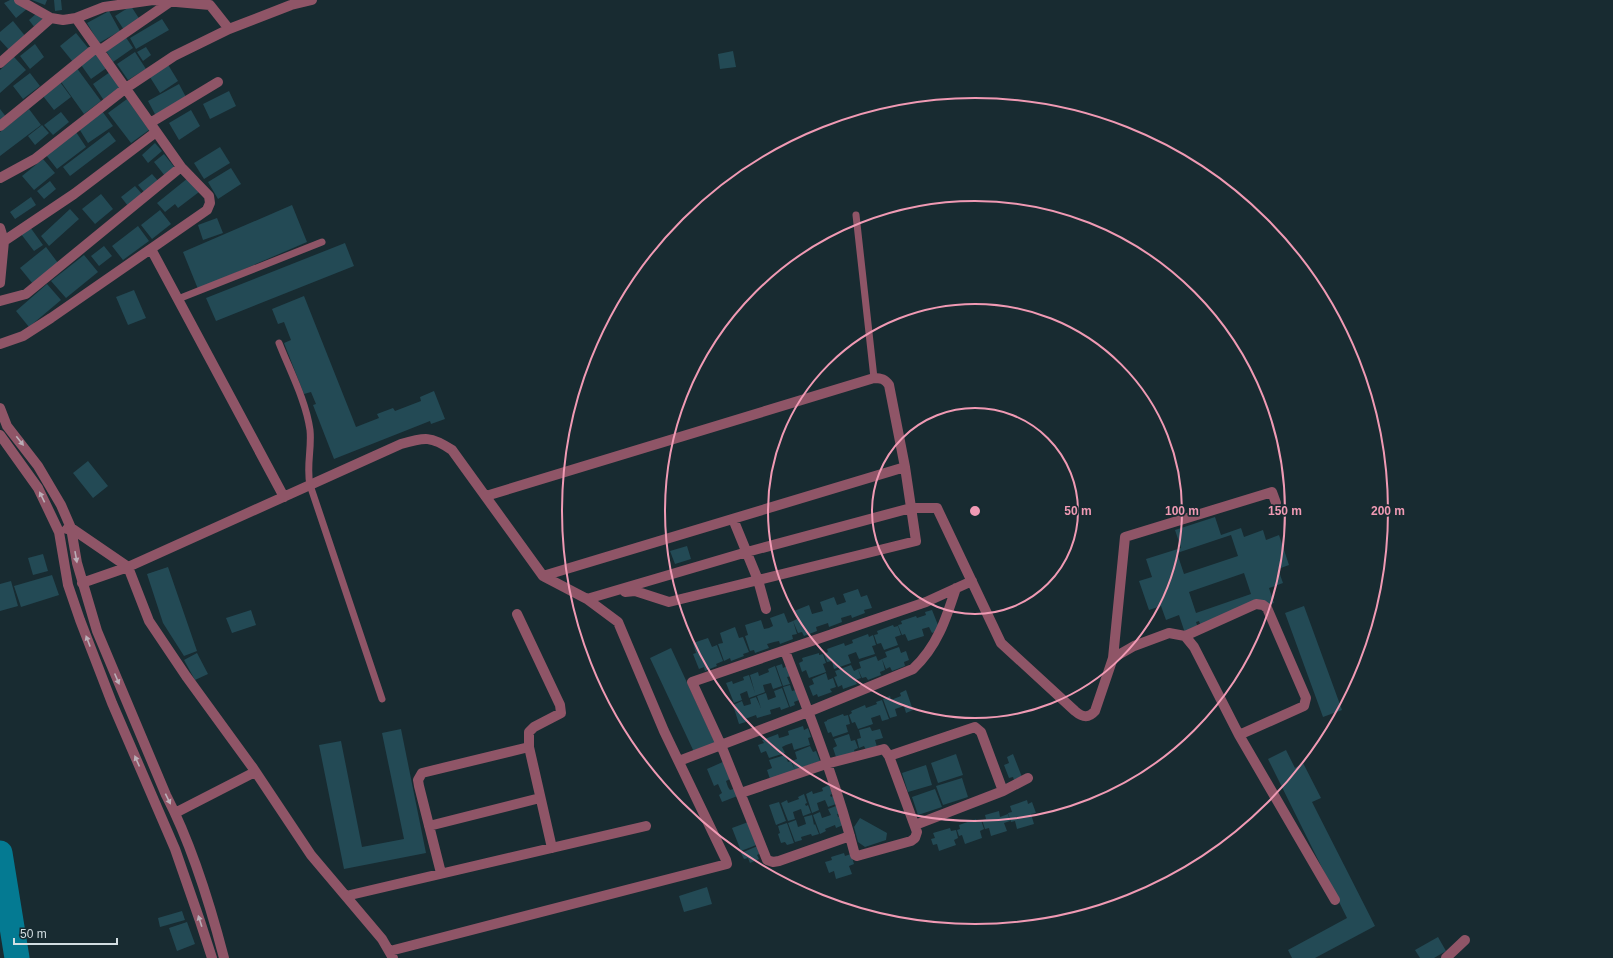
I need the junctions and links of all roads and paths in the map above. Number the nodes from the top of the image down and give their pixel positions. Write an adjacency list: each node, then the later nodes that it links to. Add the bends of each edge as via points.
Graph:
1 (19, 0): 5 (street)
2 (154, 0): 4 (street); 6 (street, via 104,7)
3 (312, 0): 7 (street, via 290,5)
4 (170, 2): 7 (street, via 210,5); 8 (street)
5 (51, 18): 6 (street); 9 (street)
6 (76, 18): 8 (street)
7 (229, 29): 11 (street, via 174,56)
8 (98, 49): 11 (street); 13 (street)
9 (0, 63)
10 (218, 82): 12 (street)
11 (126, 88): 12 (street); 16 (street, via 35,159)
12 (150, 123): 14 (street)
13 (0, 126)
14 (156, 132): 15 (street); 19 (street, via 74,194)
15 (181, 167): 21 (street, via 209,196 210,203 207,210); 24 (street, via 26,294)
16 (0, 178)
17 (856, 215): 27 (lane)
18 (0, 228): 19 (street)
19 (4, 241): 22 (street)
20 (322, 242): 23 (lane)
21 (151, 249): 23 (street); 26 (street, via 23,336)
22 (0, 283)
23 (178, 299): 33 (street)
24 (0, 301)
25 (279, 343): 31 (lane, via 307,416 310,432 310,458 307,468)
26 (0, 344)
27 (874, 378): 30 (street, via 886,380 889,385); 32 (street)
28 (0, 408): 37 (street, one-way to 37, via 8,426 38,466)
29 (0, 435): 38 (street, one-way to 29, via 38,488)
30 (905, 467): 35 (street); 36 (street)
31 (310, 485): 32 (street, via 420,438 438,441 452,450); 33 (street); 52 (lane)
32 (486, 496): 41 (street)
33 (284, 497): 40 (street)
34 (1276, 503): 51 (street, via 1272,492 1125,537)
35 (911, 508): 39 (street); 42 (street, via 916,541); 43 (street, via 937,508)
36 (734, 519): 39 (street); 41 (street)
37 (71, 528): 38 (street); 40 (street); 44 (street, one-way to 44)
38 (59, 532): 72 (street, one-way to 38, via 112,703 80,620 68,585)
39 (747, 552): 42 (street); 46 (street)
40 (128, 567): 44 (street); 60 (street, via 148,621)
41 (544, 576): 46 (street)
42 (758, 580): 46 (street, via 670,602 635,591); 47 (street)
43 (972, 581): 45 (street); 51 (street, via 1002,643 1082,717 1095,711)
44 (82, 583): 65 (street, one-way to 65, via 100,637)
45 (956, 588): 50 (street, via 926,602); 53 (street, via 937,639 923,660 913,669)
46 (587, 599): 58 (street, via 618,622)
47 (766, 609)
48 (517, 614): 56 (street, via 560,705 561,713 529,732)
49 (1185, 636): 51 (street, via 1169,633 1134,646); 54 (street, via 1194,647); 54 (street, via 1256,604 1267,608 1306,702 1304,706)
50 (785, 651): 53 (street); 55 (street, via 692,682)
51 (1113, 658)
52 (382, 699)
53 (808, 712): 55 (street); 59 (street)
54 (1239, 735): 75 (street)
55 (721, 745): 58 (street); 63 (street)
56 (529, 747): 64 (street); 67 (street, via 422,773 418,780)
57 (889, 756): 59 (street, via 884,749); 62 (street, via 976,727 981,732); 66 (street)
58 (679, 761): 77 (street, via 726,864)
59 (826, 764): 63 (street); 69 (street)
60 (256, 772): 65 (street); 74 (street, via 311,855)
61 (1028, 778): 62 (street)
62 (1003, 791): 66 (street)
63 (740, 793): 69 (street, via 768,860 773,862)
64 (540, 798): 67 (street); 71 (street)
65 (175, 813): 70 (street)
66 (915, 825): 69 (street, via 917,832 911,841 857,856)
67 (429, 826): 73 (street)
68 (646, 826): 71 (street)
69 (850, 836)
70 (187, 844): 72 (street); 79 (street)
71 (552, 848): 73 (street)
72 (175, 850): 78 (street, one-way to 72)
73 (441, 873): 74 (street)
74 (346, 896): 77 (street)
75 (1335, 900)
76 (1465, 940): 80 (street)
77 (392, 955)
78 (212, 958)
79 (224, 958)
80 (1446, 958)

